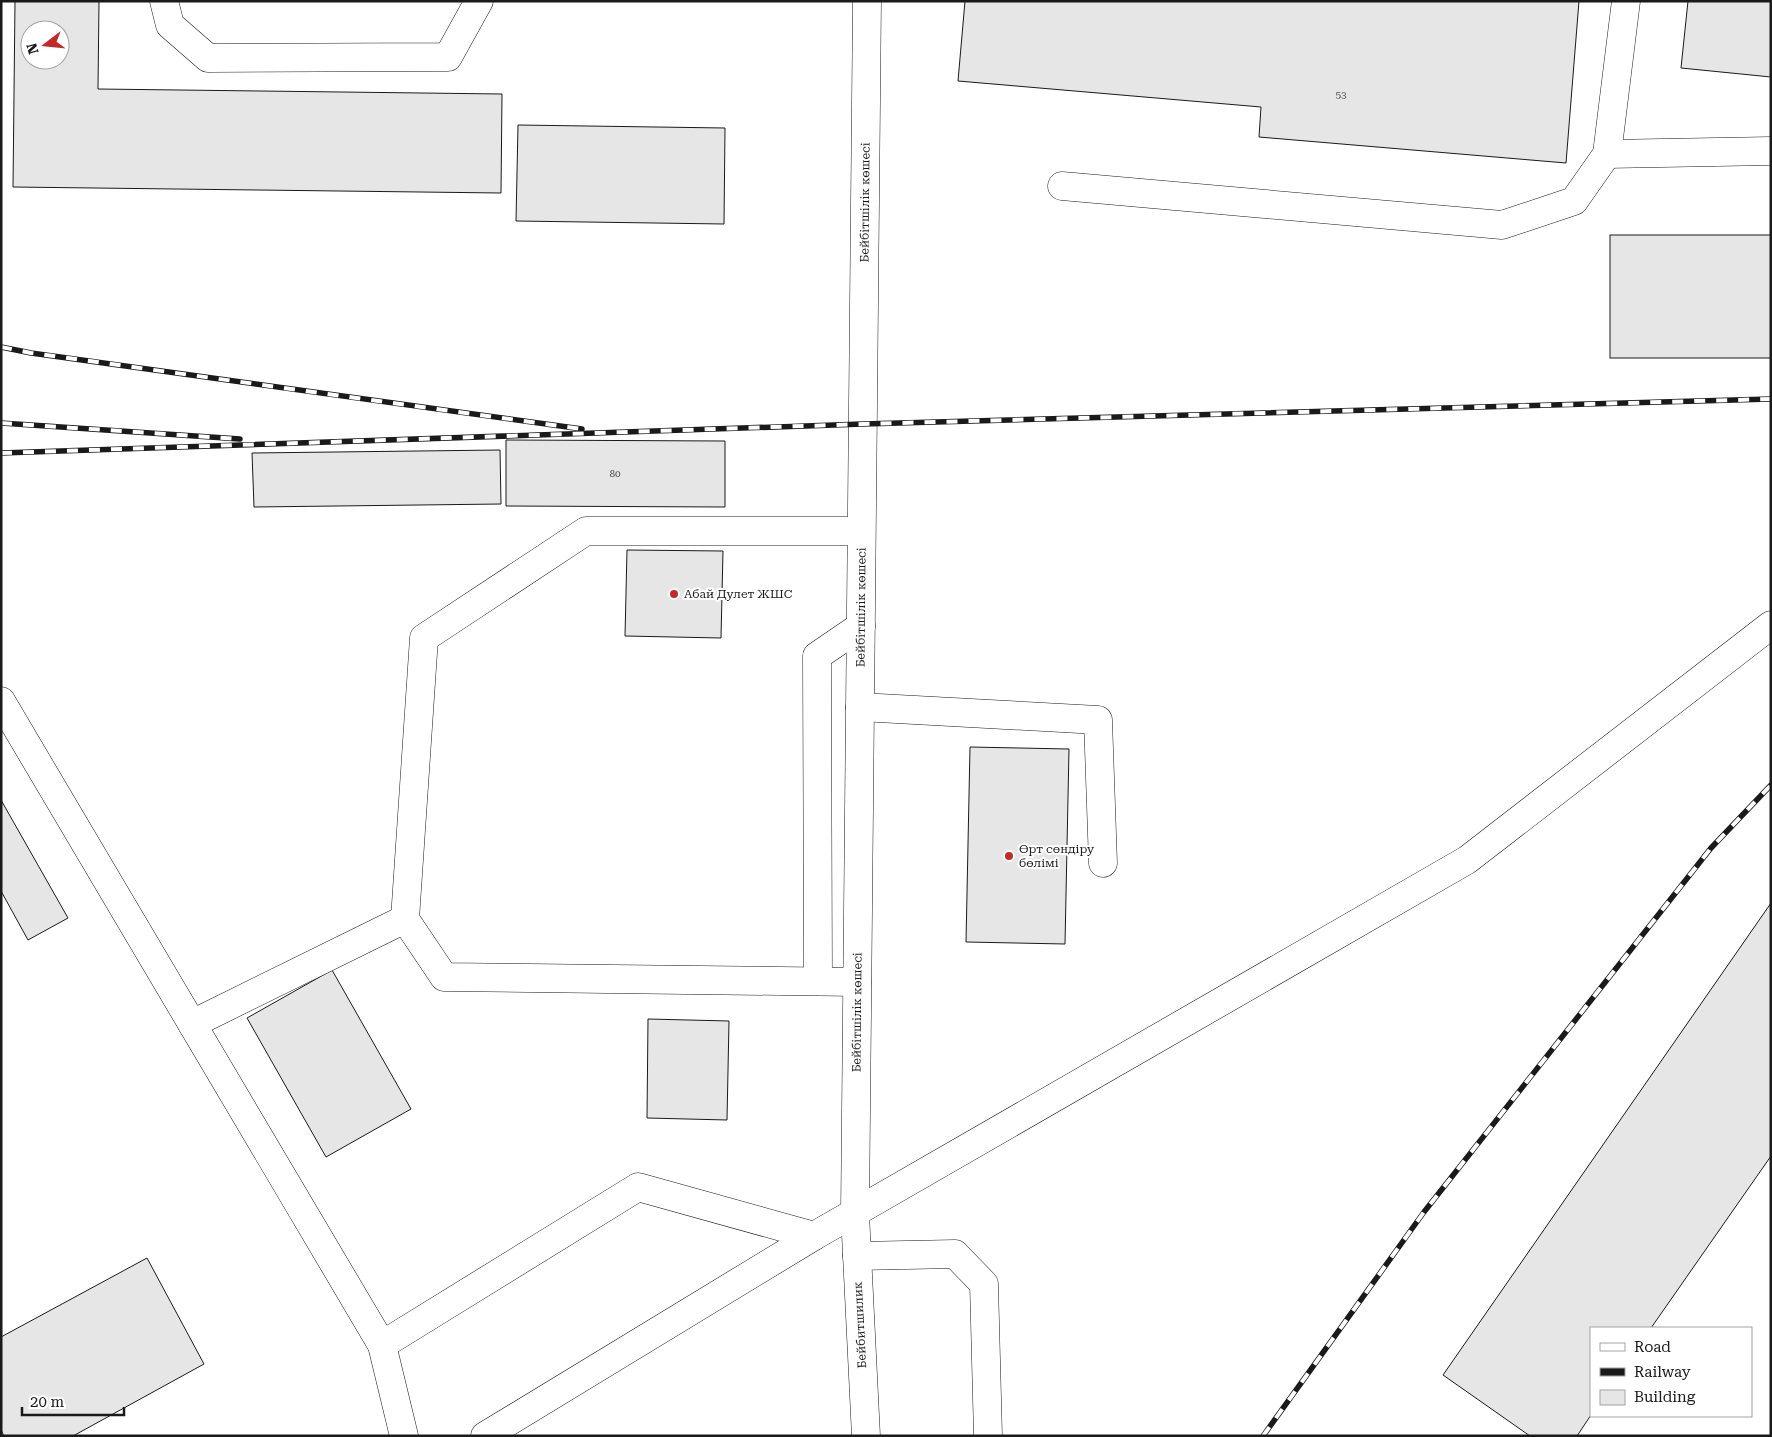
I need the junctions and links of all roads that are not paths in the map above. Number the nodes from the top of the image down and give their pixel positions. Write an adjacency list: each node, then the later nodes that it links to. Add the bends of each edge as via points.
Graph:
1 (164, 1): 2 (street, via 170,24 208,58 218,58 448,57)
2 (479, 1)
3 (867, 1): 8 (street, Бейбітшілік көшесі)
4 (1626, 1): 6 (street)
5 (1771, 151): 6 (street)
6 (1607, 154): 7 (street, via 1574,201 1502,226)
7 (1062, 186)
8 (861, 531): 10 (street, Бейбітшілік көшесі); 14 (street, via 586,531 424,638)
9 (1771, 625): 18 (street, via 1467,860)
10 (861, 626): 12 (street, Бейбітшілік көшесі); 15 (street, via 817,656)
11 (1, 701): 17 (street)
12 (860, 707): 13 (street, via 1098,720); 16 (street, Бейбітшілік көшесі)
13 (1103, 862)
14 (405, 918): 15 (street, via 444,977); 17 (street)
15 (818, 981): 16 (street)
16 (857, 982): 18 (street, Бейбітшілік көшесі)
17 (192, 1024): 21 (street)
18 (855, 1214): 19 (street); 20 (street, Бейбитшилик)
19 (814, 1236): 21 (street, via 638,1187); 23 (street)
20 (857, 1256): 24 (street, Бейбитшилик); 25 (street, via 955,1254 984,1284)
21 (382, 1345): 22 (street)
22 (404, 1436)
23 (485, 1436)
24 (866, 1436)
25 (988, 1436)

